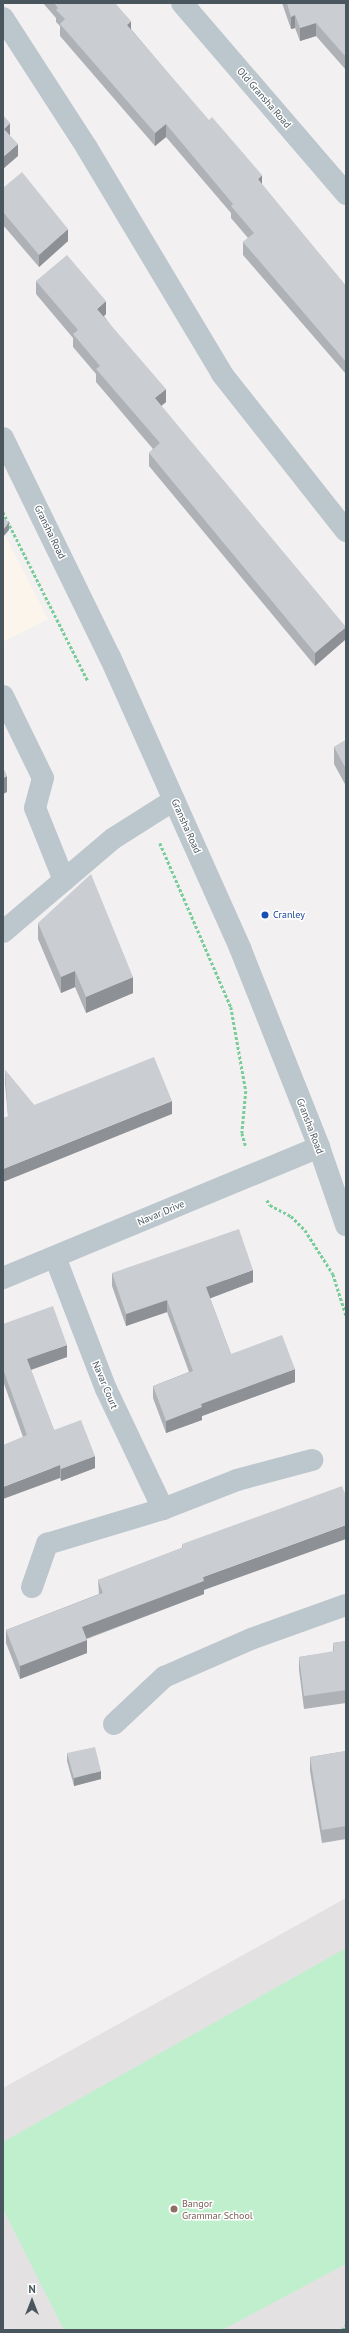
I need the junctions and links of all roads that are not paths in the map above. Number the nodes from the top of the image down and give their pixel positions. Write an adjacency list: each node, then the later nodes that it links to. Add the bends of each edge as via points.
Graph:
1 (182, 3): 3 (street, Old Gransha Road)
2 (3, 18): 5 (street, via 87,148 222,374)
3 (346, 194)
4 (3, 438): 7 (street, Gransha Road, via 110,657)
5 (346, 531)
6 (3, 696): 8 (street, via 43,778 35,808)
7 (174, 800): 8 (street, via 114,838); 10 (street, Gransha Road, via 240,948)
8 (64, 880): 9 (street)
9 (3, 932)
10 (318, 1147): 11 (street, Gransha Road); 12 (street, Navar Drive)
11 (346, 1225)
12 (55, 1257): 13 (street, Navar Drive); 15 (street, Navar Court, via 106,1389)
13 (3, 1278)
14 (312, 1460): 15 (street, via 237,1480)
15 (163, 1509): 16 (street, via 47,1544)
16 (32, 1587)
17 (346, 1605): 18 (street, via 251,1639 164,1678)
18 (114, 1724)

